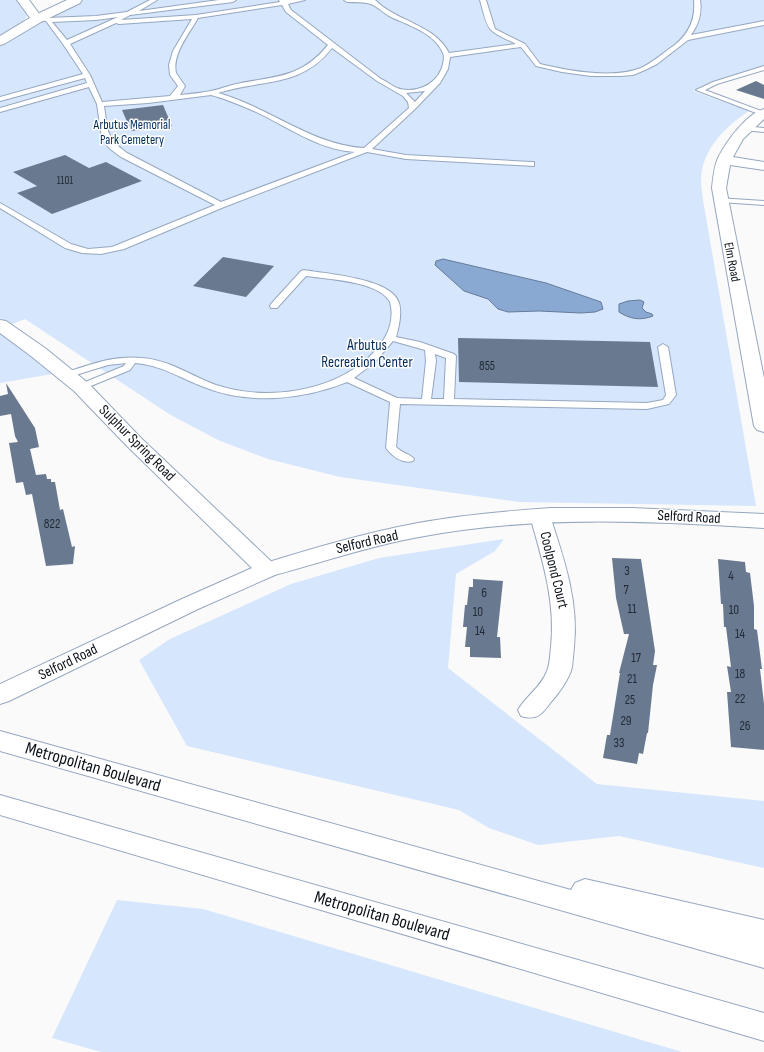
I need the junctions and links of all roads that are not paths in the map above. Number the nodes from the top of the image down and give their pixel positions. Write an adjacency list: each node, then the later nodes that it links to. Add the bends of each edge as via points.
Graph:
1 (23, 0): 13 (main road)
2 (76, 0): 13 (main road)
3 (154, 0): 11 (lane)
4 (233, 0): 11 (lane)
5 (302, 0): 9 (lane)
6 (347, 0): 10 (lane)
7 (483, 0): 20 (lane, via 493,30)
8 (697, 0): 16 (lane, via 698,16)
9 (283, 1): 12 (lane); 19 (lane, via 288,11)
10 (372, 1): 21 (lane, via 388,13 425,31 436,40)
11 (127, 14): 13 (lane, via 96,18); 14 (lane)
12 (196, 17): 14 (lane); 26 (lane, via 172,61 175,78)
13 (42, 19): 17 (main road); 18 (lane)
14 (111, 23): 18 (lane)
15 (764, 23): 16 (lane)
16 (688, 38): 20 (lane, via 643,70 618,75 590,74 538,65 533,62)
17 (0, 41)
18 (66, 43): 23 (lane)
19 (332, 44): 27 (lane, via 379,80); 28 (lane, via 320,60 300,72)
20 (523, 45): 21 (lane)
21 (447, 55): 25 (lane, via 444,71)
22 (764, 68): 34 (lane, via 699,90)
23 (87, 75): 24 (lane); 30 (lane)
24 (91, 84): 31 (lane); 33 (lane)
25 (434, 85): 27 (lane); 32 (lane)
26 (182, 86): 28 (lane); 29 (lane)
27 (398, 90): 32 (lane, via 411,101)
28 (211, 93): 29 (lane); 37 (lane, via 257,110 316,140 347,149)
29 (172, 98): 31 (lane)
30 (0, 99)
31 (100, 104): 44 (lane, via 106,138 112,146 124,155)
32 (413, 108): 37 (lane)
33 (0, 110)
34 (763, 113): 35 (street, Elm Road)
35 (746, 128): 36 (lane); 38 (street, Elm Road, via 729,149)
36 (764, 130)
37 (366, 150): 39 (lane, via 406,157); 44 (lane)
38 (724, 160): 40 (street); 41 (street, Elm Road, via 720,179)
39 (531, 164)
40 (764, 166)
41 (720, 200): 42 (lane); 56 (street, Elm Road)
42 (764, 203)
43 (0, 205): 44 (lane, via 79,252 90,253 104,253 121,247)
44 (221, 205)
45 (274, 306): 47 (lane, via 304,273 356,282 377,288 390,296 396,305 395,322)
46 (0, 325): 52 (main road, Sulphur Spring Road)
47 (390, 338): 49 (lane); 51 (lane, via 363,368)
48 (663, 348): 55 (lane, via 671,395 666,402 647,406)
49 (430, 349): 54 (lane); 55 (lane, via 451,356)
50 (132, 361): 51 (lane, via 162,365 181,371 212,387 254,395 304,392); 52 (lane, via 127,368); 52 (lane, via 113,360)
51 (347, 378): 53 (lane)
52 (74, 381): 60 (main road, Sulphur Spring Road)
53 (395, 401): 54 (lane); 57 (lane, via 391,448 398,455)
54 (426, 402): 55 (lane)
55 (449, 402)
56 (764, 426)
57 (409, 459)
58 (540, 516): 59 (main road, Selford Road, via 645,515); 60 (main road, Selford Road, via 439,526 330,551); 62 (street, Coolpond Court, via 558,577 565,618 560,670 548,691)
59 (764, 521)
60 (267, 570): 61 (main road, Selford Road)
61 (0, 695)
62 (530, 710)
63 (0, 741): 66 (main road, Metropolitan Boulevard)
64 (0, 806): 67 (main road, Metropolitan Boulevard)
65 (0, 812): 67 (main road)
66 (274, 819): 68 (main road); 69 (main road, Metropolitan Boulevard)
67 (171, 855): 70 (main road, Metropolitan Boulevard)
68 (764, 932)
69 (764, 955)
70 (764, 1027)

